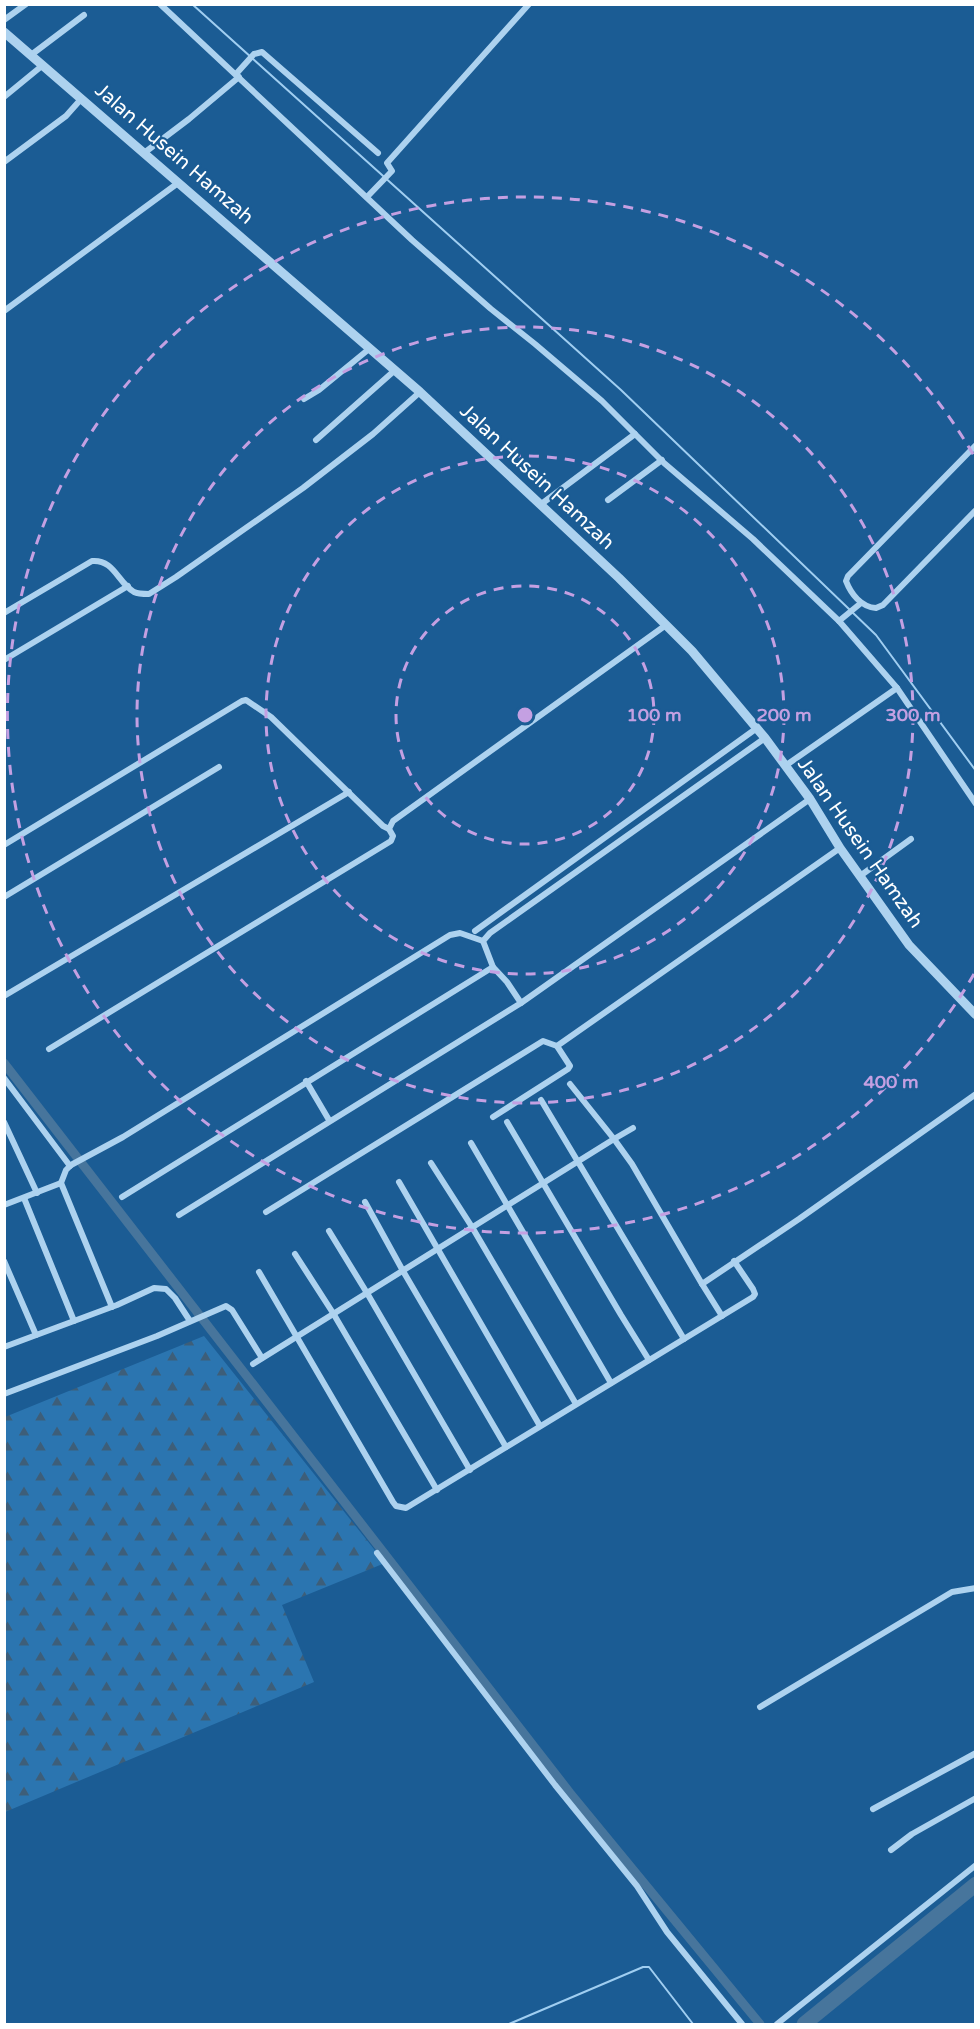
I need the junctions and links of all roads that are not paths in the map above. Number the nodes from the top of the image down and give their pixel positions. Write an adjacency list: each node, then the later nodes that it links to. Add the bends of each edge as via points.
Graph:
1 (26, 4): 5 (street)
2 (160, 4): 9 (street)
3 (529, 4): 16 (street, via 387,162 392,171)
4 (84, 15): 7 (street)
5 (4, 20)
6 (4, 32): 7 (street, Jalan Husein Hamzah)
7 (31, 55): 8 (street, Jalan Husein Hamzah)
8 (43, 65): 10 (street); 11 (street, Jalan Husein Hamzah)
9 (239, 74): 12 (street); 13 (street, via 254,54 262,52); 16 (street)
10 (4, 97)
11 (82, 99): 12 (street, Jalan Husein Hamzah); 14 (street, via 66,116)
12 (144, 153): 15 (street, Jalan Husein Hamzah)
13 (378, 153)
14 (4, 162)
15 (178, 183): 17 (street); 18 (street, Jalan Husein Hamzah)
16 (367, 197): 22 (street)
17 (4, 311)
18 (369, 349): 19 (street, Jalan Husein Hamzah); 21 (street)
19 (394, 371): 20 (street, Jalan Husein Hamzah); 23 (street)
20 (420, 392): 27 (street, Jalan Husein Hamzah); 29 (street, via 303,489 176,577 149,594 137,593)
21 (304, 399)
22 (635, 434): 25 (street); 27 (street)
23 (316, 440)
24 (975, 445): 30 (street, via 848,576 846,581)
25 (662, 460): 26 (street); 32 (street)
26 (608, 500)
27 (540, 505): 33 (street, Jalan Husein Hamzah)
28 (975, 510): 30 (street, via 883,605)
29 (128, 586): 31 (street, via 102,561 92,561); 34 (street)
30 (859, 605): 32 (street)
31 (4, 613)
32 (841, 620): 35 (street)
33 (666, 625): 36 (street, Jalan Husein Hamzah); 45 (street, via 393,821)
34 (4, 660)
35 (897, 688): 38 (street); 44 (street)
36 (757, 728): 37 (street, Jalan Husein Hamzah); 40 (street)
37 (765, 738): 38 (street, Jalan Husein Hamzah); 42 (street)
38 (785, 766): 43 (street, Jalan Husein Hamzah)
39 (219, 767): 50 (street)
40 (675, 788): 42 (street); 51 (street)
41 (348, 792): 45 (street); 47 (street, via 271,717 246,700); 56 (street)
42 (682, 798): 52 (street)
43 (810, 799): 48 (street, Jalan Husein Hamzah); 57 (street)
44 (975, 803)
45 (389, 829): 60 (street, via 391,841)
46 (911, 839): 49 (street)
47 (4, 845)
48 (840, 848): 49 (street, Jalan Husein Hamzah); 59 (street)
49 (860, 876): 58 (street, Jalan Husein Hamzah, via 909,945)
50 (4, 897)
51 (497, 914): 52 (street); 53 (street)
52 (503, 924): 54 (street)
53 (475, 931)
54 (483, 941): 55 (street); 75 (street, via 460,933 450,935 123,1137)
55 (493, 967): 57 (street); 62 (street)
56 (4, 996)
57 (521, 1003): 67 (street)
58 (975, 1015)
59 (557, 1046): 66 (street, via 570,1066 568,1069); 85 (street, via 543,1041)
60 (49, 1049)
61 (4, 1078): 75 (street)
62 (306, 1081): 67 (street); 80 (street)
63 (570, 1084): 71 (street)
64 (975, 1094): 92 (street, via 800,1219)
65 (542, 1100): 73 (street)
66 (493, 1117)
67 (329, 1120): 86 (street)
68 (4, 1122): 79 (street)
69 (507, 1122): 77 (street)
70 (633, 1128): 71 (street)
71 (614, 1139): 73 (street); 95 (street)
72 (471, 1143): 84 (street)
73 (578, 1160): 77 (street); 104 (street)
74 (431, 1163): 87 (street)
75 (71, 1165): 78 (street)
76 (399, 1182): 89 (street)
77 (543, 1182): 84 (street); 107 (street)
78 (61, 1183): 79 (street); 97 (street)
79 (37, 1193): 81 (street)
80 (122, 1197)
81 (24, 1198): 83 (street); 101 (street)
82 (365, 1202): 93 (street)
83 (4, 1205)
84 (508, 1205): 87 (street); 109 (street)
85 (266, 1212)
86 (179, 1215)
87 (472, 1227): 89 (street); 111 (street)
88 (329, 1231): 96 (street)
89 (437, 1249): 93 (street); 112 (street)
90 (295, 1254): 98 (street)
91 (4, 1261): 102 (street)
92 (734, 1261): 95 (street); 99 (street, via 755,1294)
93 (403, 1271): 96 (street); 113 (street)
94 (259, 1272): 103 (street)
95 (702, 1284): 99 (street)
96 (367, 1293): 98 (street); 114 (street)
97 (112, 1307): 100 (street, via 153,1288 166,1289); 101 (street)
98 (333, 1313): 103 (street); 115 (street)
99 (722, 1316): 104 (street)
100 (192, 1320): 106 (street, via 226,1306); 110 (street)
101 (74, 1321): 102 (street)
102 (36, 1335): 105 (street)
103 (297, 1336): 106 (street); 115 (street, via 396,1506 406,1509)
104 (684, 1339): 107 (street)
105 (4, 1347)
106 (262, 1358): 108 (street)
107 (650, 1360): 109 (street)
108 (253, 1364)
109 (611, 1383): 111 (street)
110 (4, 1394)
111 (576, 1404): 112 (street)
112 (540, 1426): 113 (street)
113 (506, 1447): 114 (street)
114 (470, 1470): 115 (street)
115 (437, 1490)
116 (378, 1552): 124 (street)
117 (975, 1588): 118 (street, via 952,1592)
118 (760, 1707)
119 (975, 1753): 121 (street)
120 (975, 1798): 122 (street)
121 (873, 1809)
122 (891, 1850)
123 (975, 1865): 125 (street)
124 (742, 2025)
125 (777, 2025)

